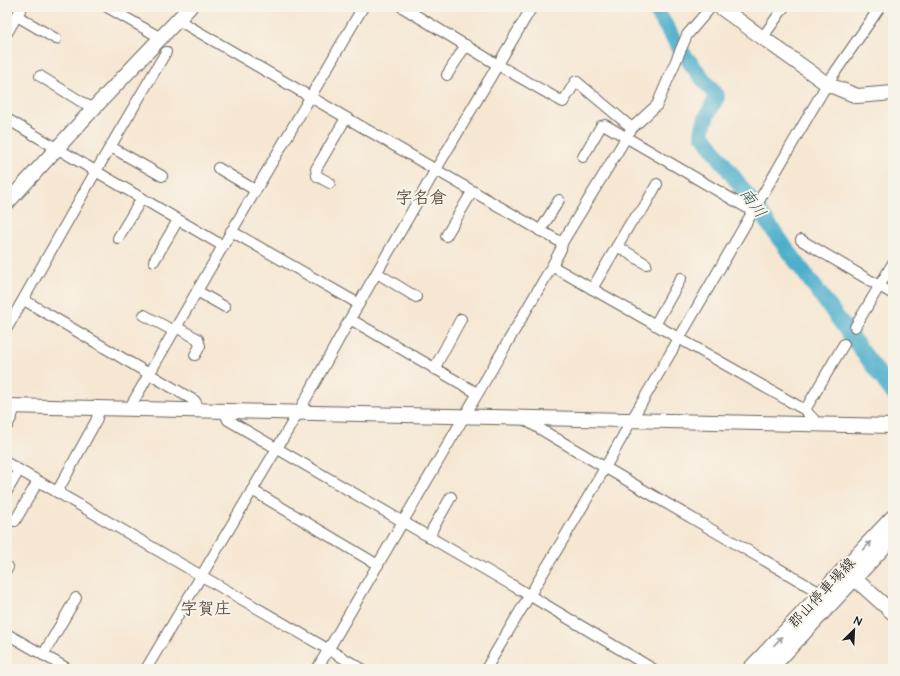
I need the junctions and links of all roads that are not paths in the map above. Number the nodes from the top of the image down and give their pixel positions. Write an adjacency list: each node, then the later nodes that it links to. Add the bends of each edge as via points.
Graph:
1 (107, 7): 14 (street)
2 (190, 7): 11 (street)
3 (363, 7): 23 (street)
4 (402, 7): 16 (street)
5 (532, 7): 18 (street)
6 (711, 7): 27 (street, via 687,35 657,105)
7 (720, 7): 13 (street)
8 (784, 7): 13 (street)
9 (880, 7): 21 (street)
10 (20, 11): 12 (street); 15 (street)
11 (178, 20): 14 (street); 23 (street)
12 (7, 33)
13 (763, 37): 21 (street)
14 (161, 38): 24 (street)
15 (56, 39)
16 (466, 45): 18 (street); 19 (street)
17 (166, 52): 28 (street)
18 (498, 65): 27 (street, via 563,102 576,81); 33 (street)
19 (447, 75)
20 (40, 76): 24 (street)
21 (827, 84): 22 (street, via 857,96); 42 (street)
22 (893, 93)
23 (310, 97): 25 (street); 37 (street)
24 (94, 109): 29 (street)
25 (346, 118): 33 (street); 35 (street, via 316,169 318,176)
26 (7, 119): 29 (street)
27 (629, 132): 30 (street, via 602,125); 42 (street); 49 (street)
28 (111, 147): 32 (street); 34 (street)
29 (58, 149): 32 (street); 41 (street)
30 (583, 157)
31 (218, 168): 37 (street)
32 (96, 171): 39 (street); 63 (street)
33 (435, 171): 38 (street); 56 (street)
34 (162, 176)
35 (330, 183)
36 (657, 184): 51 (street)
37 (255, 190): 44 (street)
38 (472, 192): 45 (street); 46 (street)
39 (142, 198): 43 (street); 47 (street)
40 (559, 200): 45 (street)
41 (7, 203)
42 (754, 212): 73 (street)
43 (178, 220): 50 (street); 52 (street)
44 (231, 231): 50 (street); 64 (street)
45 (540, 231): 49 (street)
46 (446, 236)
47 (118, 238)
48 (801, 240): 58 (street)
49 (562, 243): 55 (street)
50 (223, 246): 60 (street)
51 (617, 246): 54 (street); 59 (street)
52 (154, 261)
53 (893, 263): 58 (street)
54 (646, 264)
55 (552, 266): 59 (street); 78 (street)
56 (376, 273): 62 (street); 64 (street)
57 (681, 278): 69 (street)
58 (880, 286): 61 (street); 70 (street)
59 (592, 289): 69 (street)
60 (197, 291): 65 (street); 72 (street)
61 (893, 294)
62 (416, 297)
63 (24, 300): 71 (street); 77 (street)
64 (358, 304): 67 (street)
65 (225, 307)
66 (144, 315): 72 (street)
67 (350, 319): 76 (street); 85 (street)
68 (461, 319): 76 (street)
69 (654, 325): 73 (street)
70 (855, 327)
71 (7, 328)
72 (175, 329): 75 (street, via 198,339 200,346); 77 (street)
73 (679, 339): 83 (street); 88 (street)
74 (844, 344): 83 (street)
75 (194, 355)
76 (434, 369): 78 (street)
77 (149, 374): 81 (street); 82 (street, via 195,401)
78 (477, 393): 86 (street)
79 (11, 406): 80 (street); 90 (street, via 12,416)
80 (100, 408): 81 (street); 99 (street, via 96,421)
81 (129, 409): 82 (street)
82 (200, 410): 84 (street)
83 (804, 410): 89 (street)
84 (224, 411): 85 (street); 92 (street, via 228,420)
85 (298, 413): 86 (street); 92 (street)
86 (464, 417): 87 (street); 103 (street)
87 (522, 418): 88 (street); 94 (street)
88 (631, 421): 89 (street); 94 (street)
89 (818, 424): 91 (street)
90 (7, 426)
91 (893, 426)
92 (276, 449): 97 (street); 103 (street)
93 (7, 463): 95 (street)
94 (605, 469): 109 (street); 110 (street)
95 (19, 470): 96 (street); 98 (street)
96 (38, 481): 99 (street); 102 (street, via 15,521)
97 (252, 490): 106 (street); 107 (street)
98 (7, 491)
99 (57, 492): 107 (street)
100 (451, 497): 105 (street)
101 (893, 518): 109 (main road, 郡山停車場線, one-way to 101)
102 (7, 519)
103 (403, 522): 105 (street); 106 (street)
104 (893, 536): 108 (main road, 郡山停車場線)
105 (430, 538): 110 (street)
106 (378, 565): 114 (street)
107 (201, 576): 114 (street); 117 (street)
108 (854, 578): 112 (street); 123 (main road, 郡山停車場線)
109 (822, 594): 122 (main road, 郡山停車場線, one-way to 109)
110 (529, 595): 120 (street); 121 (street)
111 (76, 598): 115 (street)
112 (893, 613)
113 (7, 634): 115 (street)
114 (328, 649): 118 (street); 119 (street)
115 (43, 655): 116 (street)
116 (68, 669)
117 (146, 669)
118 (317, 669)
119 (362, 669)
120 (486, 669)
121 (653, 669)
122 (751, 669)
123 (769, 669)

